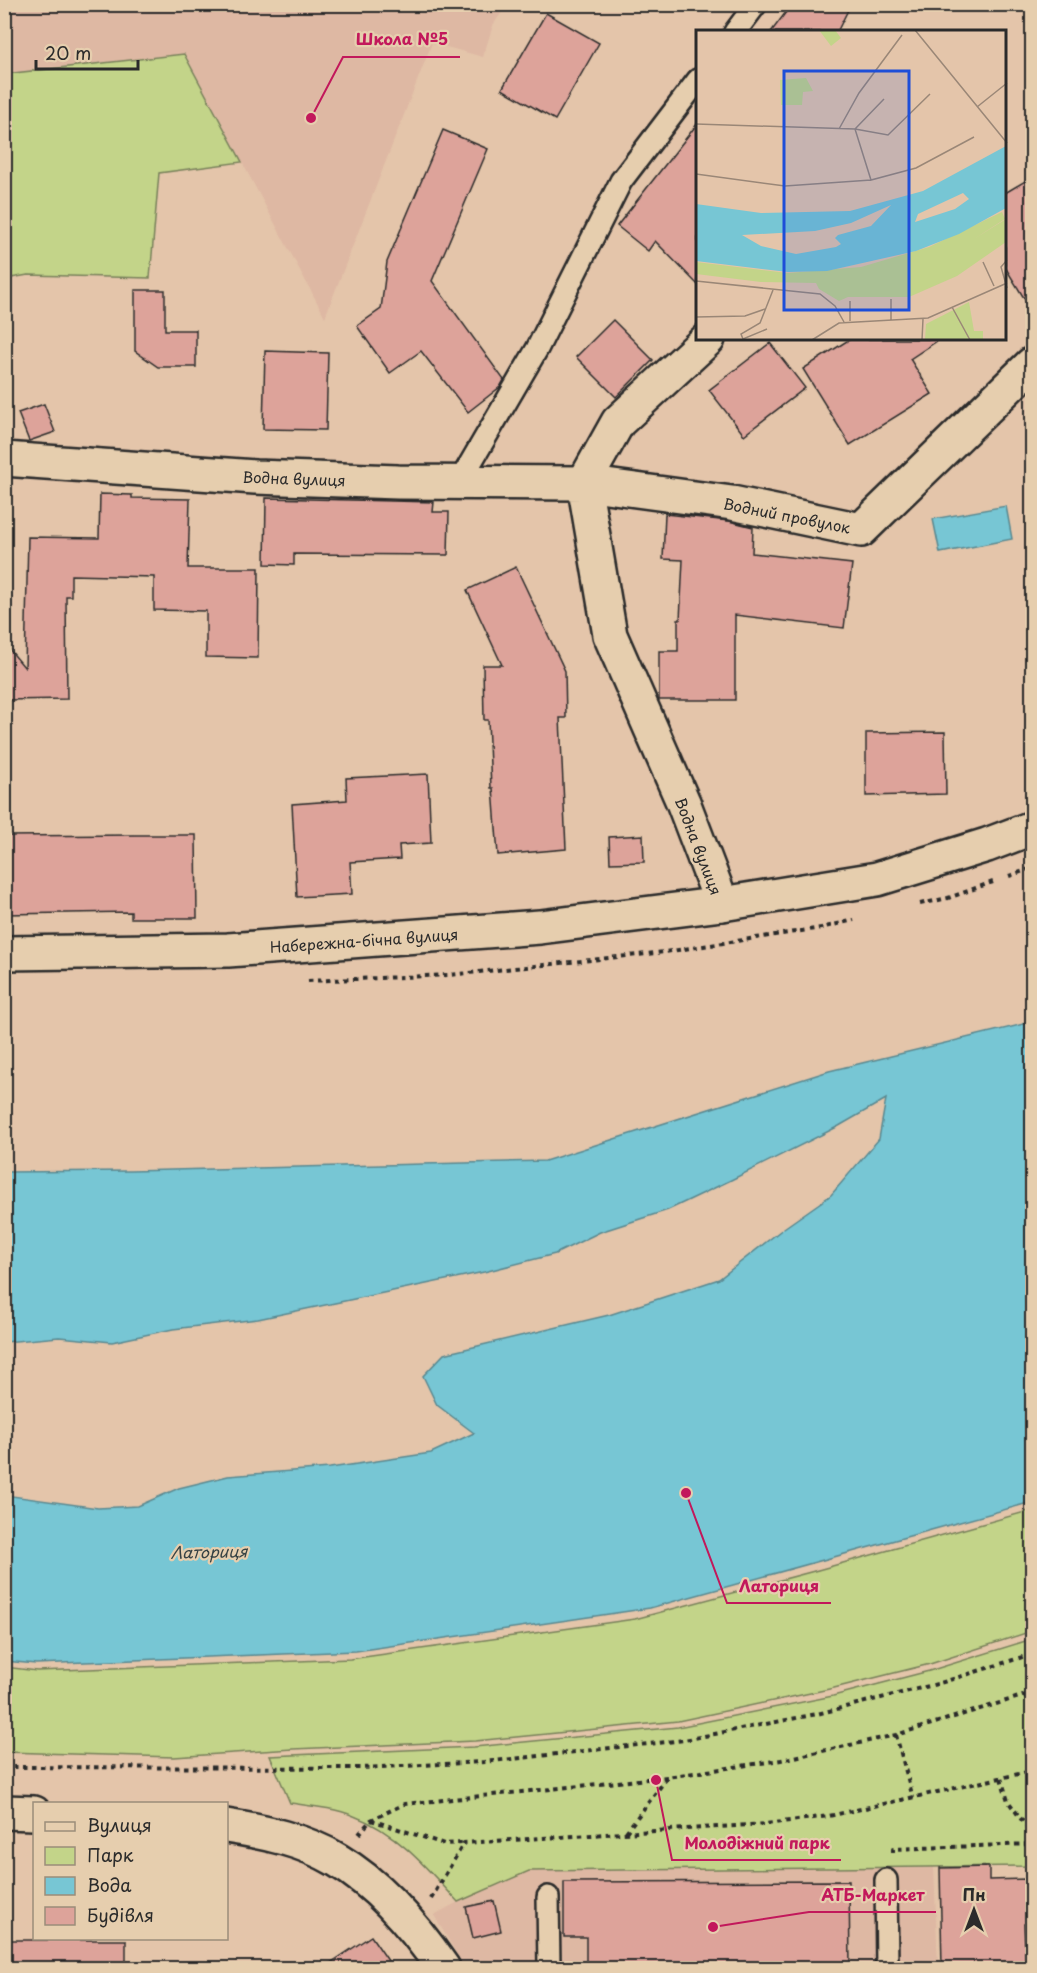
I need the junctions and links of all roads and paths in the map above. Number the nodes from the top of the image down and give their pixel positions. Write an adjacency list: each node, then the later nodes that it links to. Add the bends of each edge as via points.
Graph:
1 (756, 4): 2 (lane)
2 (736, 30)
3 (696, 83): 7 (lane, via 621,181 537,349)
4 (707, 340): 8 (street, via 618,422)
5 (1032, 364): 8 (street, Водний провулок, via 861,530 732,503)
6 (4, 459): 7 (street, Водна вулиця, via 255,477)
7 (460, 481): 8 (street, Водна вулиця)
8 (584, 483): 10 (street, Водна вулиця, via 610,635 683,802)
9 (1032, 828): 10 (street, Водна вулиця, via 877,879)
10 (722, 904): 11 (street, Набережна-бічна вулиця, via 540,927 240,949)
11 (4, 953)
12 (1032, 1654): 17 (path, via 937,1684 817,1714 684,1740 484,1762 361,1768)
13 (1032, 1693): 14 (path)
14 (1024, 1696): 15 (path); 16 (path)
15 (1032, 1703)
16 (896, 1735): 19 (path, via 781,1760); 21 (path)
17 (4, 1767)
18 (1032, 1771): 20 (path)
19 (667, 1777): 24 (path, via 404,1804); 26 (path)
20 (1001, 1778): 21 (path); 27 (path, via 1008,1801)
21 (913, 1798): 26 (path, via 830,1816 766,1824)
22 (4, 1812): 23 (street)
23 (33, 1813)
24 (371, 1820): 28 (path); 29 (path, via 444,1844)
25 (228, 1826): 34 (street, via 298,1842 337,1860 384,1895)
26 (626, 1832): 29 (path)
27 (1032, 1834)
28 (355, 1838)
29 (464, 1843): 33 (path)
30 (1032, 1844): 31 (path, via 893,1849)
31 (890, 1870): 36 (lane)
32 (548, 1897): 35 (lane)
33 (428, 1905)
34 (443, 1968)
35 (549, 1968)
36 (886, 1968)

